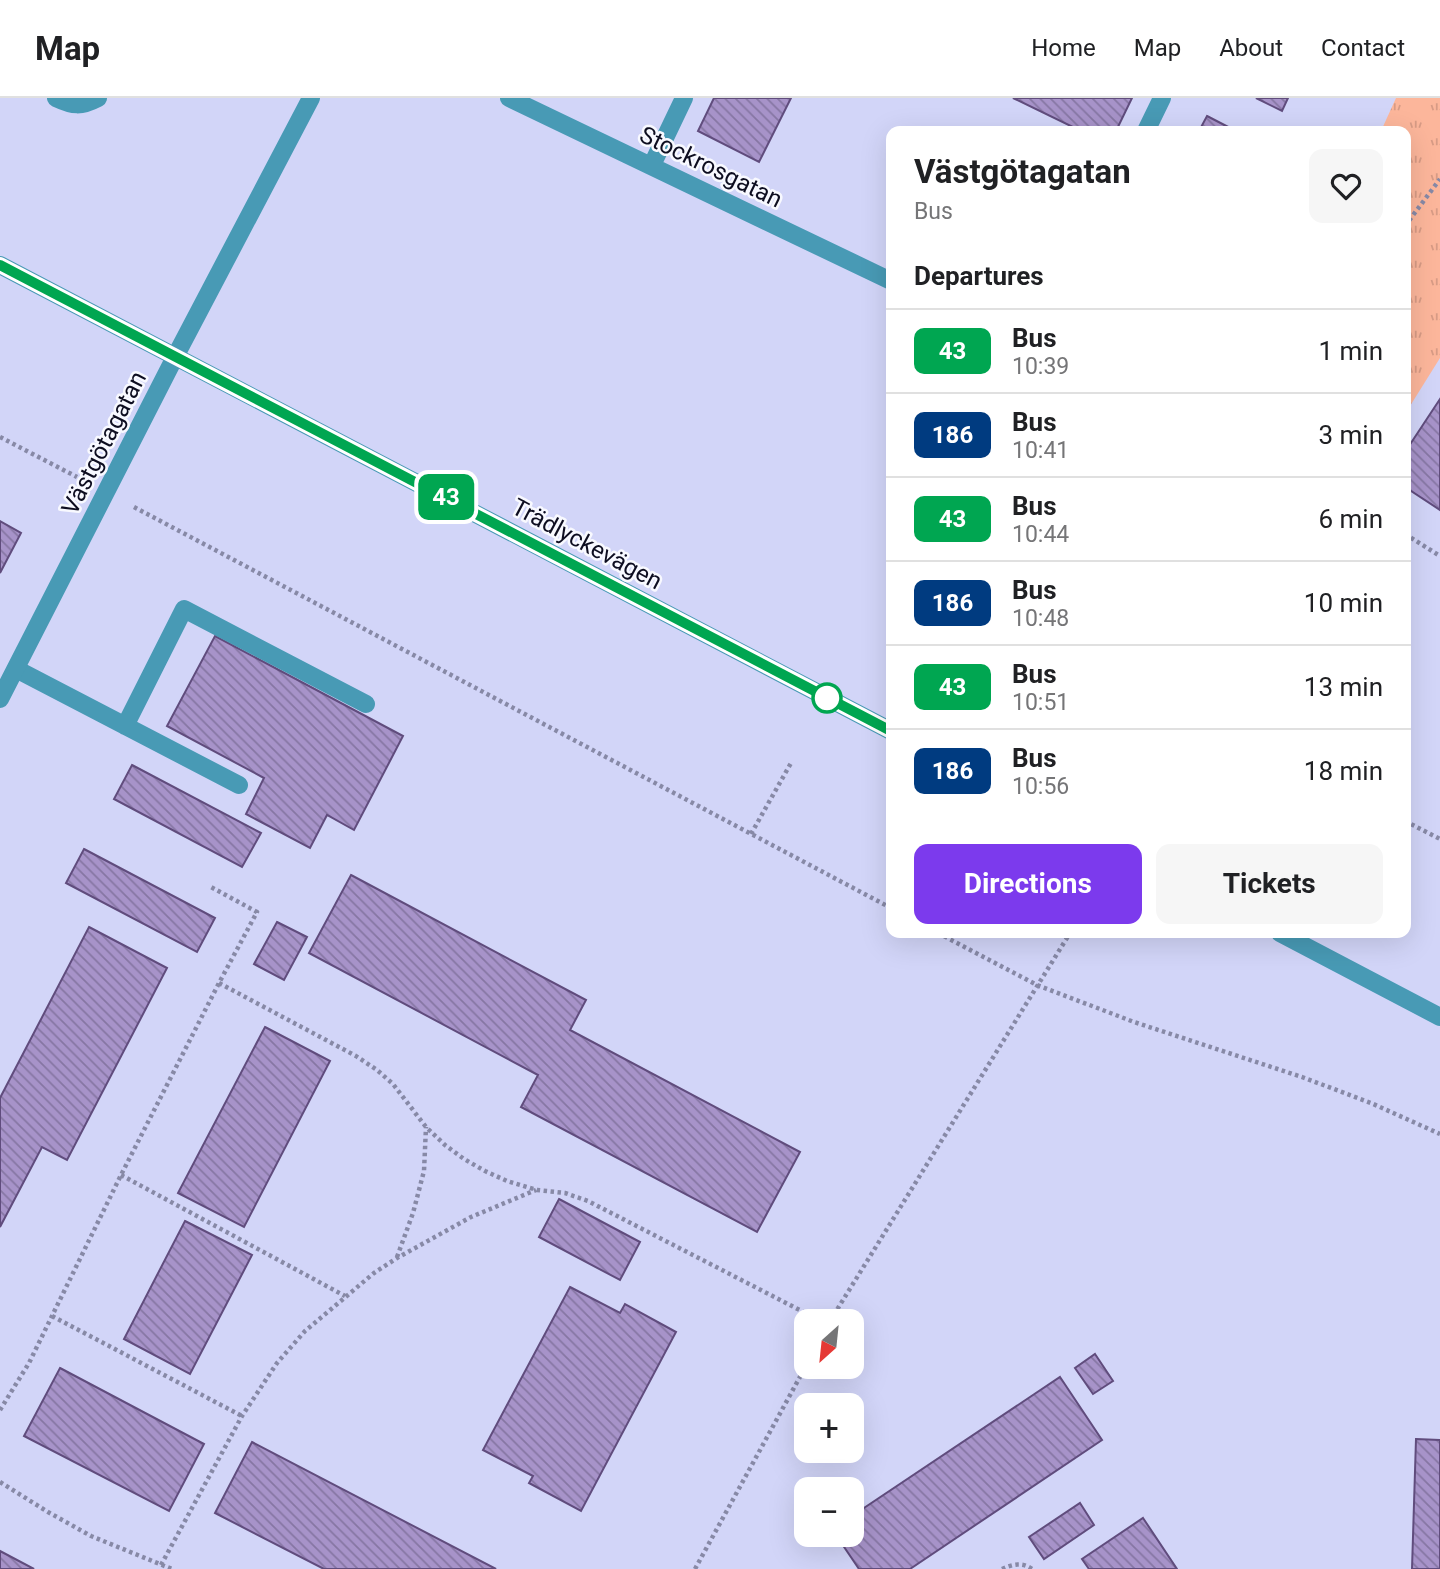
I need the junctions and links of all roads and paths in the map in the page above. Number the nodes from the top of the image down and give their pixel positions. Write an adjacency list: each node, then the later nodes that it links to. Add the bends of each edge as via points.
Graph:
1 (56, 98): 2 (street, via 83,106)
2 (98, 98)
3 (311, 98): 13 (street, Västgötagatan)
4 (509, 98): 8 (street, Stockrosgatan)
5 (684, 98): 8 (street)
6 (1162, 98): 7 (street)
7 (1148, 126)
8 (652, 165): 12 (street, Stockrosgatan)
9 (1440, 179): 10 (path)
10 (1411, 218)
11 (0, 265): 13 (street, Trädlyckevägen)
12 (886, 279)
13 (176, 357): 15 (street, Västgötagatan); 22 (street, Trädlyckevägen)
14 (0, 437): 15 (path)
15 (106, 493): 18 (street, Västgötagatan); 26 (path)
16 (1411, 538): 17 (path)
17 (1440, 556)
18 (16, 669): 19 (street, Västgötagatan); 21 (street)
19 (0, 699)
20 (366, 704): 21 (street, via 184,609)
21 (125, 726): 24 (street)
22 (886, 728)
23 (791, 763): 26 (path)
24 (239, 785)
25 (1411, 824): 27 (path)
26 (751, 834): 29 (path)
27 (1440, 839)
28 (211, 887): 33 (path, via 257,912)
29 (886, 905)
30 (948, 938): 34 (path)
31 (1067, 938): 34 (path)
32 (1290, 938): 35 (street)
33 (219, 983): 36 (path, via 377,1070); 38 (path)
34 (1037, 985): 37 (path, via 1336,1090); 43 (path)
35 (1440, 1017)
36 (426, 1127): 39 (path, via 485,1171); 40 (path, via 424,1171)
37 (1440, 1134)
38 (121, 1175): 41 (path); 44 (path)
39 (537, 1190): 40 (path, via 471,1217); 42 (path, via 588,1201)
40 (397, 1258): 41 (path)
41 (345, 1296): 47 (path, via 276,1363)
42 (798, 1309)
43 (837, 1309)
44 (52, 1316): 46 (path); 47 (path)
45 (799, 1379): 51 (path)
46 (0, 1410)
47 (242, 1416): 49 (path)
48 (0, 1482): 49 (path, via 91,1536)
49 (161, 1564): 50 (path)
50 (172, 1569)
51 (695, 1569)
52 (1002, 1569): 53 (path, via 1017,1564)
53 (1032, 1569)

